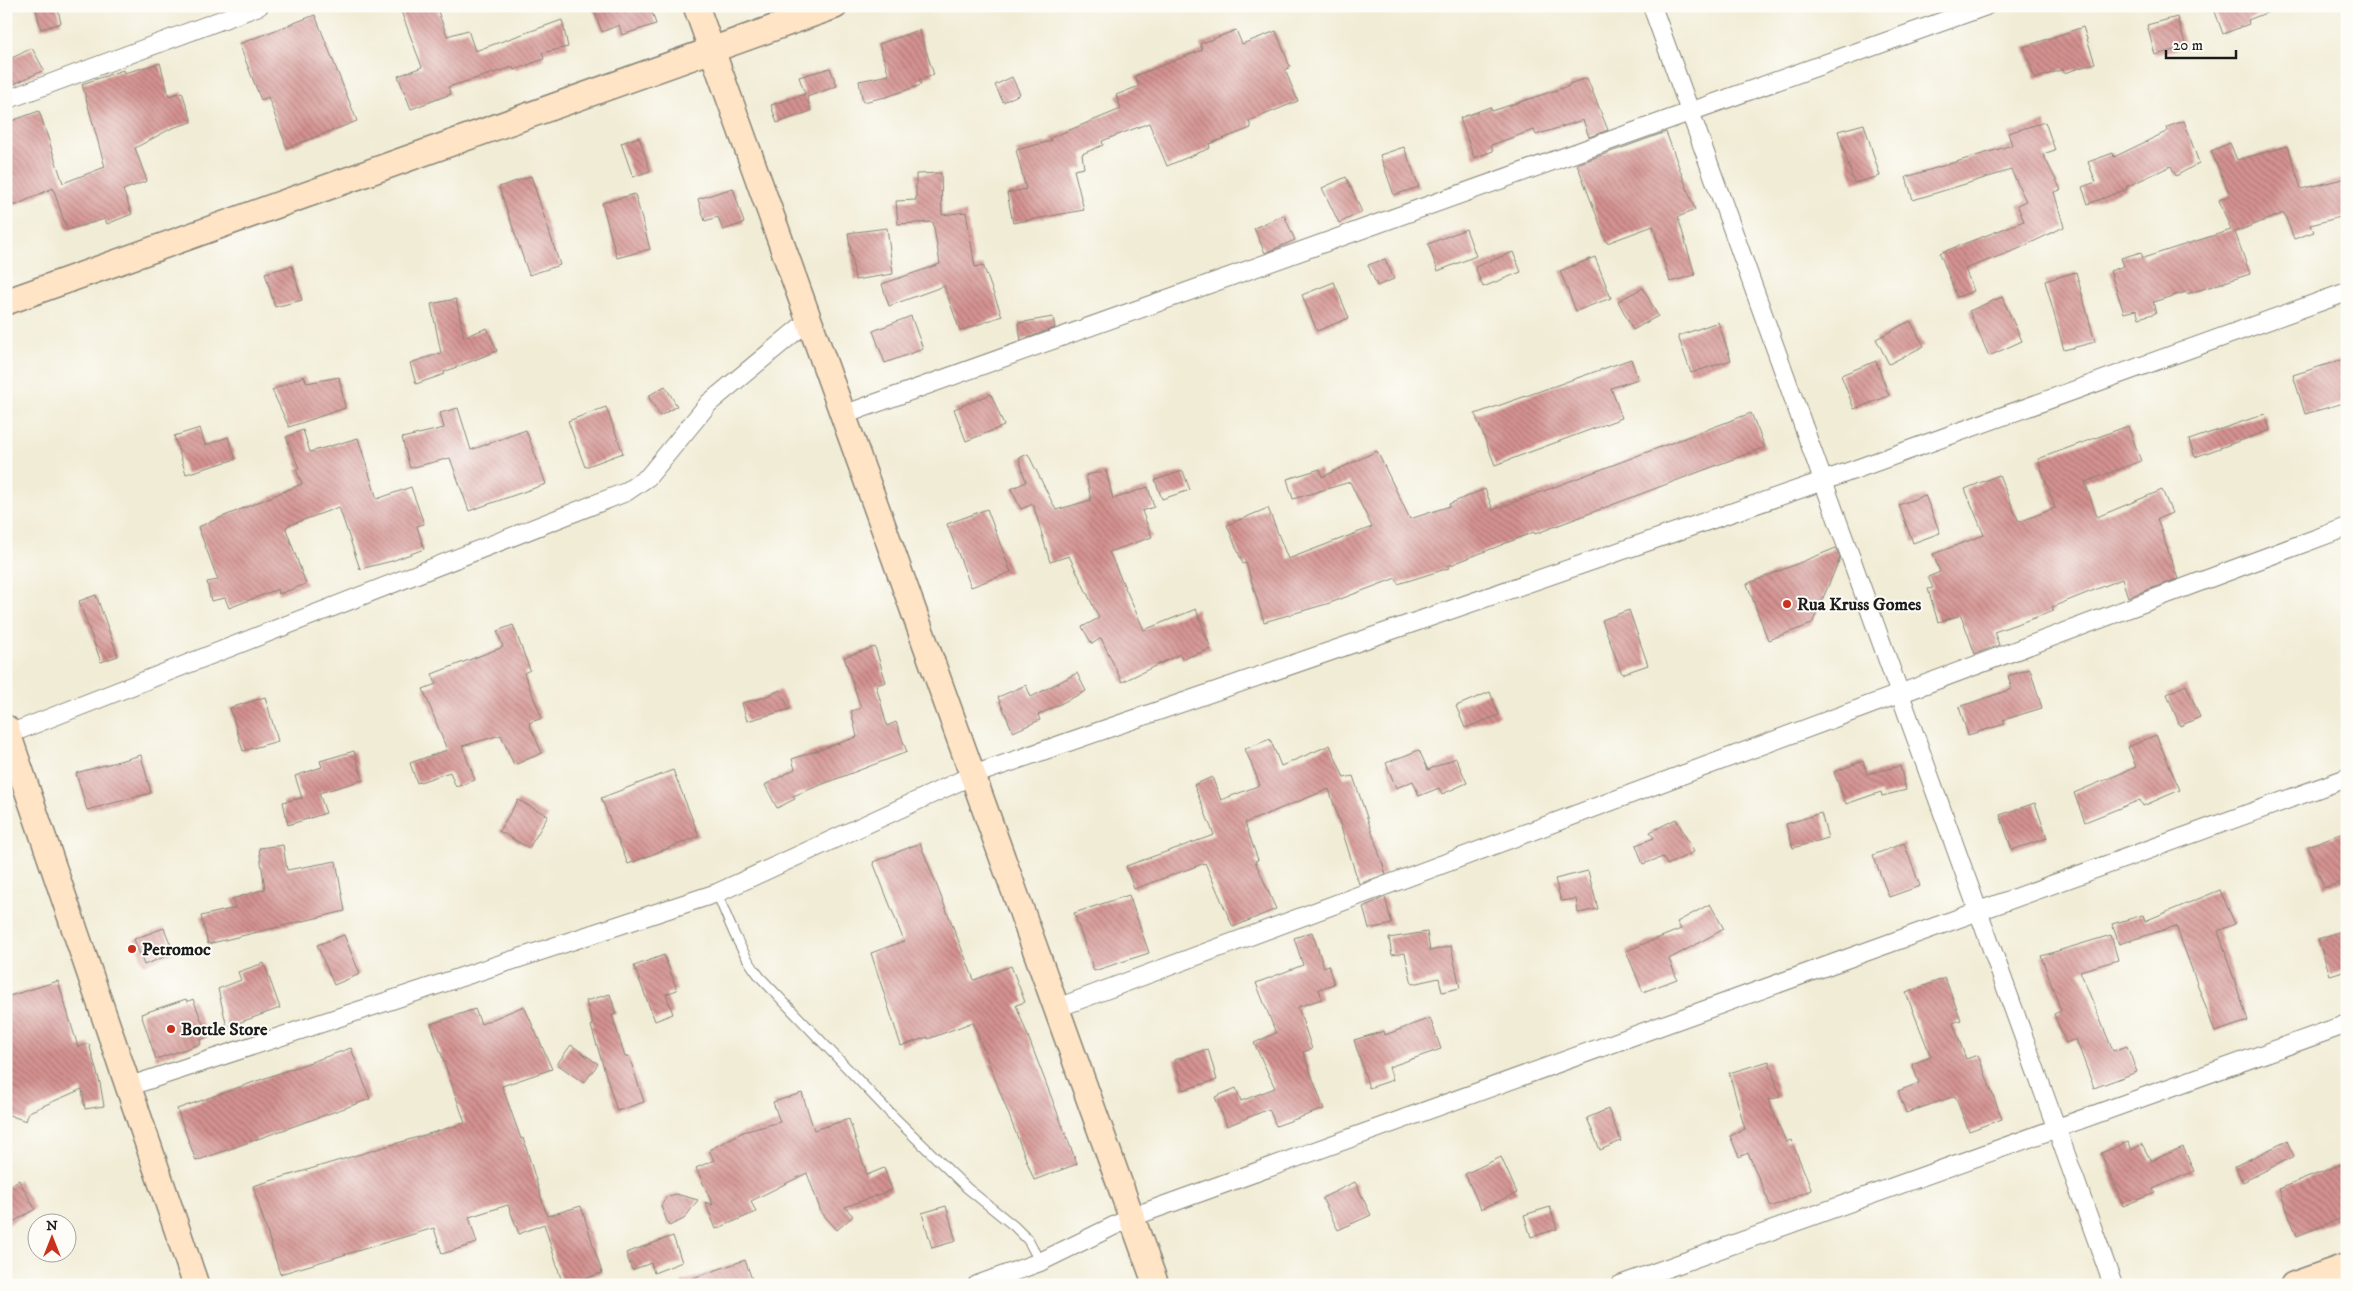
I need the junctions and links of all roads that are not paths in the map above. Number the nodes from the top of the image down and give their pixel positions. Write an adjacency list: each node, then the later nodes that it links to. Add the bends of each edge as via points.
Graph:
1 (259, 6): 7 (street)
2 (696, 6): 6 (street)
3 (835, 6): 6 (street)
4 (1652, 6): 8 (street)
5 (1986, 6): 8 (street)
6 (712, 52): 10 (street); 11 (street)
7 (6, 100)
8 (1690, 112): 12 (street); 13 (street)
9 (2347, 292): 13 (street)
10 (6, 302)
11 (809, 320): 12 (street); 16 (street, via 709,403 648,478 626,492)
12 (843, 415): 17 (street)
13 (1823, 481): 15 (street); 17 (street)
14 (2347, 528): 15 (street)
15 (1900, 694): 20 (street); 21 (street)
16 (7, 731): 23 (street)
17 (973, 775): 19 (street); 21 (street)
18 (2347, 778): 20 (street)
19 (717, 893): 23 (street); 26 (lane, via 737,941 760,977 890,1113 967,1188 1023,1236)
20 (1978, 911): 24 (street); 25 (street)
21 (1057, 1008): 25 (street)
22 (2347, 1024): 24 (street)
23 (130, 1086): 28 (street)
24 (2057, 1128): 31 (street); 32 (street)
25 (1132, 1217): 26 (street); 30 (street)
26 (1040, 1262): 29 (street)
27 (2347, 1266): 33 (street)
28 (196, 1285)
29 (977, 1285)
30 (1156, 1285)
31 (1620, 1285)
32 (2113, 1285)
33 (2294, 1285)

